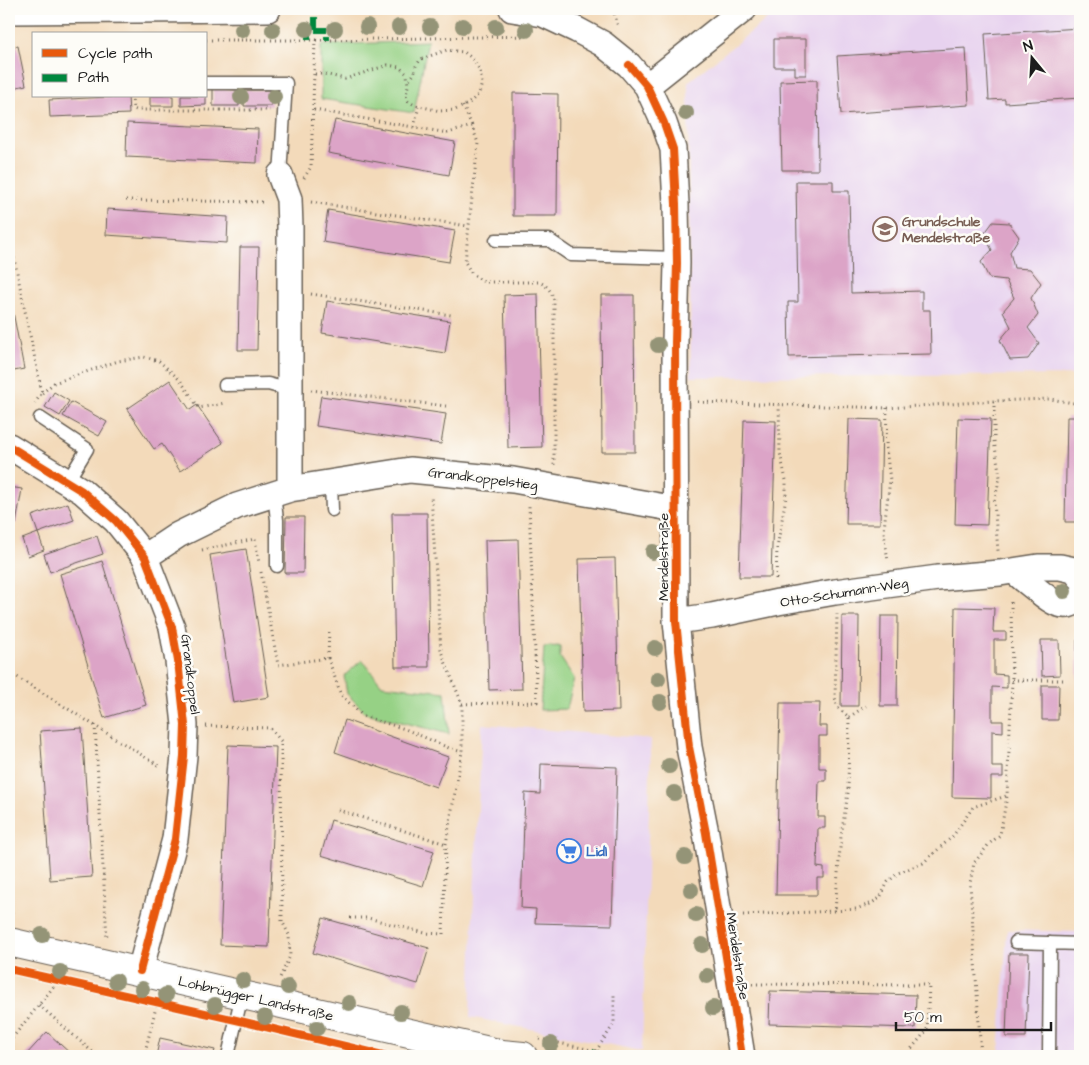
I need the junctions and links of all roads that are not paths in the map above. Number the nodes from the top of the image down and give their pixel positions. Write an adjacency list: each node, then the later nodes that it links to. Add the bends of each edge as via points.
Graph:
1 (268, 9): 4 (street)
2 (512, 9): 6 (street, Mendelstraße, via 543,14 603,44 629,65)
3 (744, 9): 6 (street)
4 (9, 10)
5 (208, 83): 7 (lane, via 286,82)
6 (646, 86): 9 (street, Mendelstraße, via 664,123 672,149)
7 (280, 175): 11 (street, via 289,199)
8 (496, 240): 9 (lane, via 549,240 571,255)
9 (677, 258): 17 (street, Mendelstraße)
10 (225, 385): 11 (lane, via 268,384)
11 (290, 389): 16 (street)
12 (40, 418): 14 (lane, via 87,449)
13 (9, 446): 14 (street, Grandkoppel)
14 (67, 482): 19 (street, Grandkoppel, via 116,521)
15 (331, 483): 16 (street, Grandkoppelstieg); 17 (street, Grandkoppelstieg, via 410,470 513,480); 18 (lane)
16 (282, 492): 19 (street, Grandkoppelstieg, via 237,506); 20 (lane, via 277,520)
17 (676, 509): 24 (street, Mendelstraße)
18 (332, 510)
19 (145, 557): 29 (street, Grandkoppel, via 172,627 185,725 175,839)
20 (277, 566)
21 (1078, 570): 22 (street, Otto-Schumann-Weg, via 1038,567)
22 (1007, 572): 23 (street, via 1059,604 1073,603); 24 (street, Otto-Schumann-Weg, via 835,592)
23 (1080, 597)
24 (676, 621): 33 (street, Mendelstraße, via 689,747)
25 (10, 932): 29 (street, Lohbrügger Landstraße)
26 (1016, 942): 27 (lane)
27 (1050, 943): 28 (lane); 34 (lane)
28 (1080, 944)
29 (140, 971): 30 (street, Lohbrügger Landstraße)
30 (242, 994): 31 (street, Lohbrügger Landstraße); 32 (lane)
31 (511, 1055)
32 (228, 1056)
33 (742, 1056)
34 (1049, 1056)

